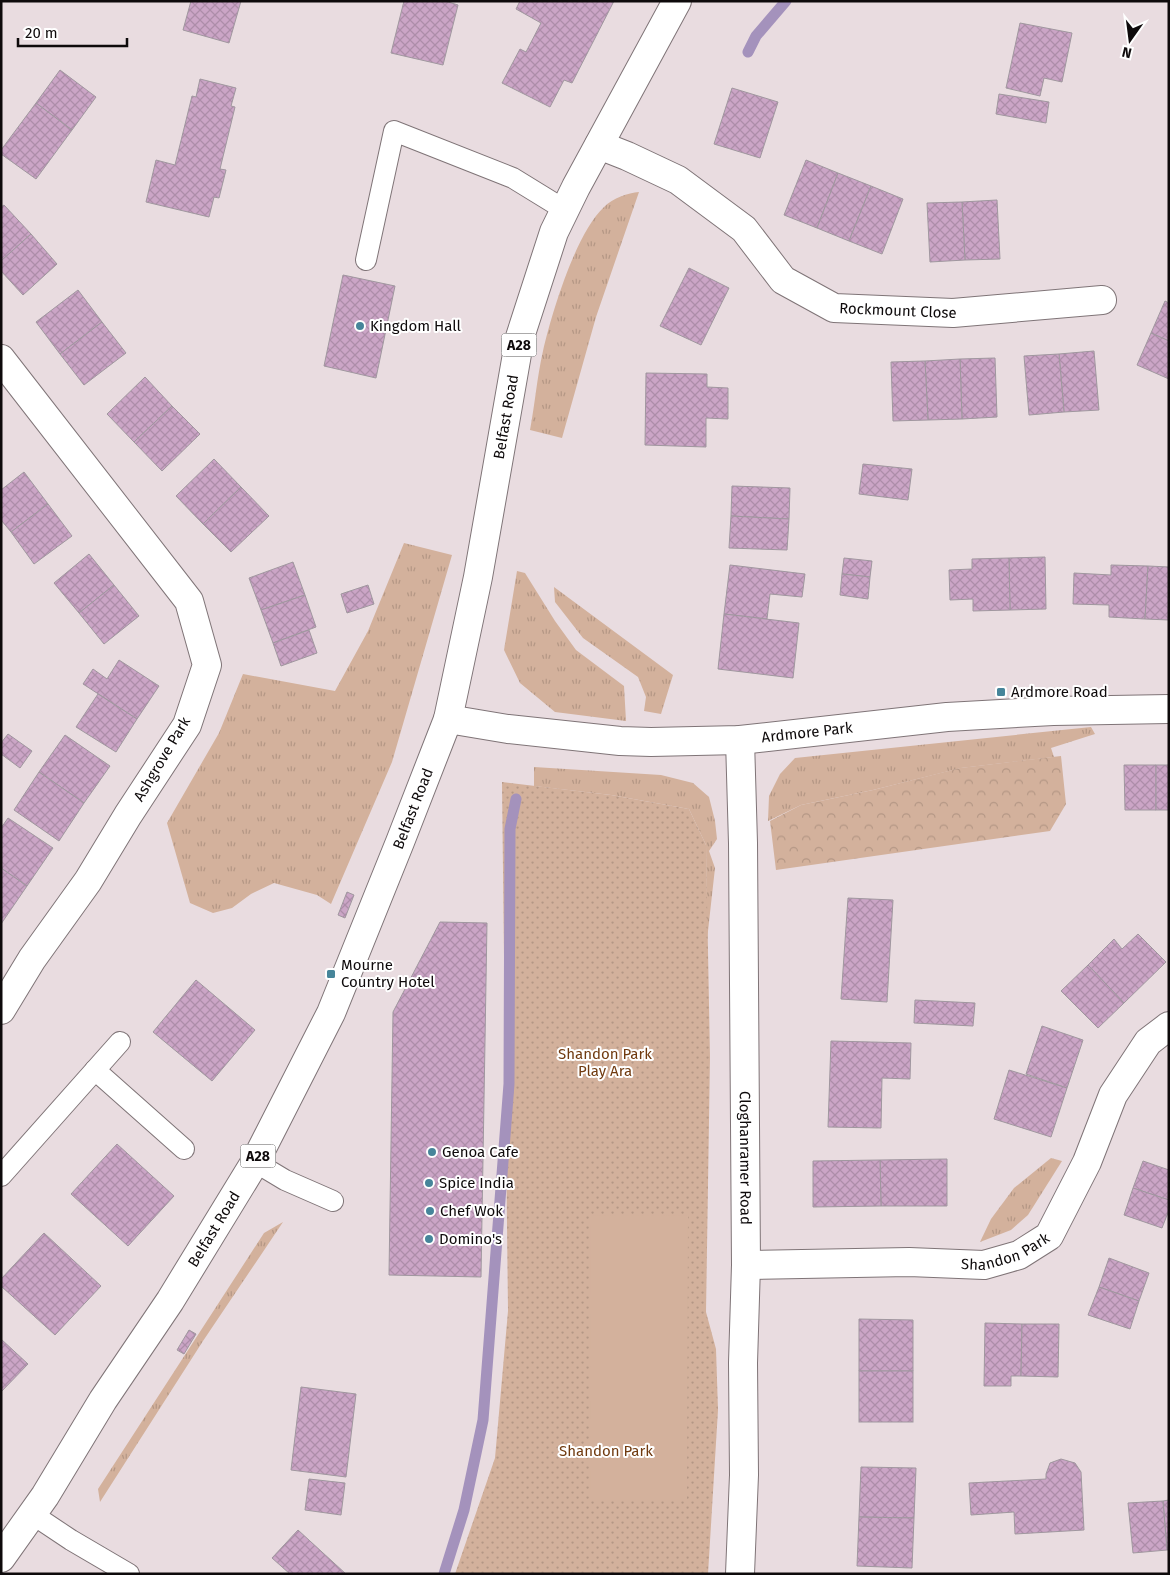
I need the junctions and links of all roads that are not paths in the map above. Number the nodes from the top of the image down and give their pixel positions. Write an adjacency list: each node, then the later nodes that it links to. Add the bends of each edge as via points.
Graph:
1 (677, 1): 2 (main road, Belfast Road / A28)
2 (599, 145): 3 (main road, Belfast Road / A28); 5 (main road, Rockmount Close, via 678,180 744,229 783,280 834,308 953,313)
3 (564, 210): 4 (lane, via 513,178 394,131); 8 (main road, Belfast Road / A28, via 520,338 478,577)
4 (366, 260)
5 (1102, 300)
6 (1, 359): 10 (main road, Ashgrove Park, via 189,601 207,665 187,725)
7 (1169, 709): 9 (main road, Ardmore Park, via 947,717)
8 (448, 719): 9 (main road, Ardmore Park, via 620,741); 15 (main road, Belfast Road / A28, via 331,1013)
9 (740, 740): 18 (main road, Cloghanramer Road)
10 (1, 1010)
11 (1169, 1026): 18 (main road, Shandon Park, via 1148,1042 1114,1095 1087,1162 1050,1236 1020,1255 984,1264 909,1262)
12 (120, 1042): 13 (lane)
13 (95, 1070): 14 (lane); 16 (lane)
14 (184, 1148)
15 (254, 1162): 17 (lane); 19 (main road, Belfast Road / A28, via 170,1301)
16 (1, 1176)
17 (333, 1201)
18 (746, 1266): 22 (main road, Cloghanramer Road)
19 (32, 1514): 20 (main road, Belfast Road / A28); 21 (lane)
20 (1, 1558)
21 (129, 1574)
22 (740, 1574)

